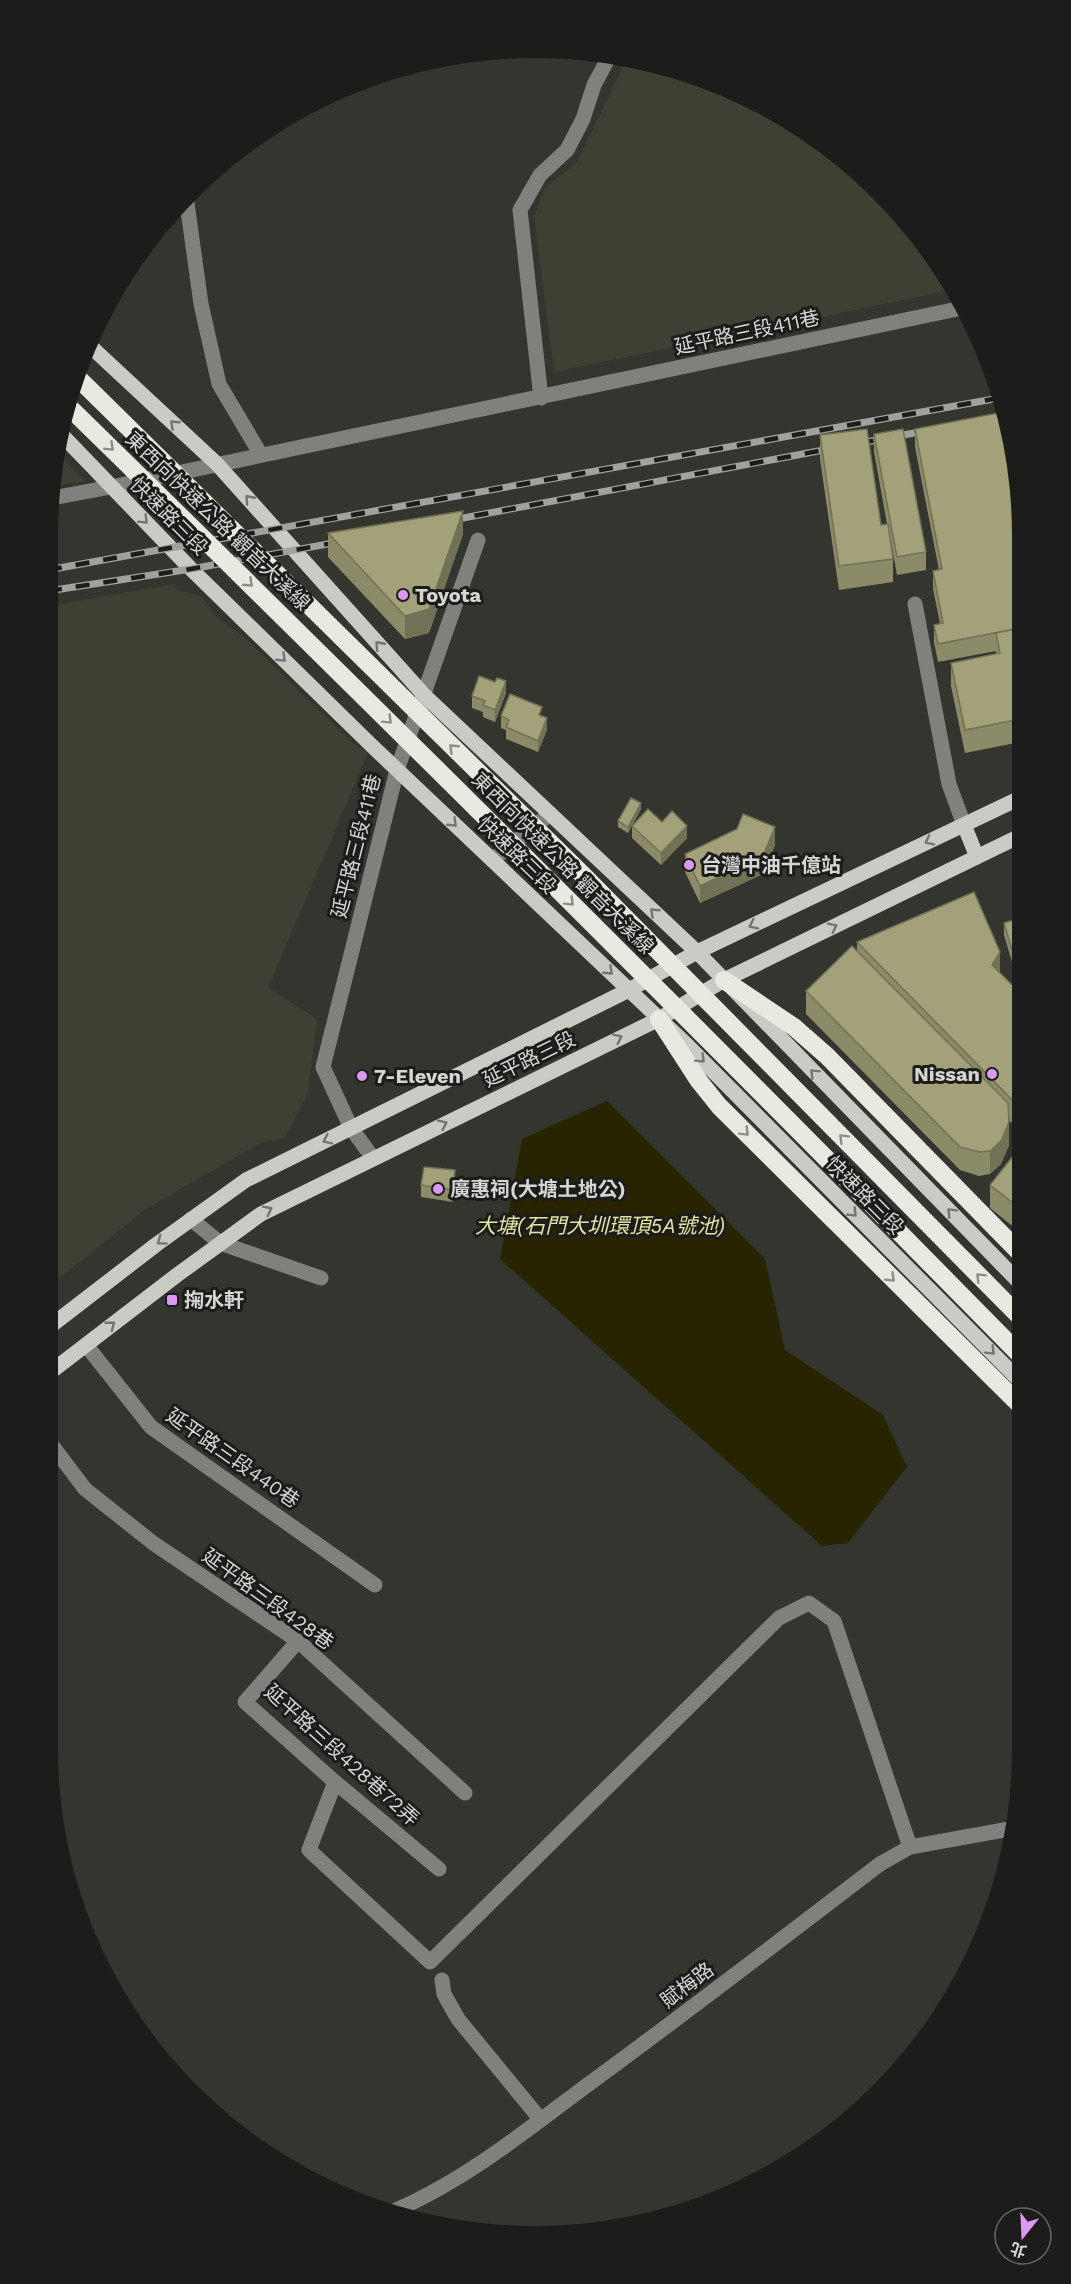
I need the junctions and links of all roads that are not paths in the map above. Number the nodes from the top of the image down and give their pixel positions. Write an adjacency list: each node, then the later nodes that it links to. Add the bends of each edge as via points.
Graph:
1 (605, 64): 6 (street, via 567,150 540,175 520,210)
2 (188, 209): 9 (street, via 201,304 219,384)
3 (955, 309): 6 (street, 延平路三段411巷)
4 (96, 351): 10 (main road, one-way to 4)
5 (83, 384): 34 (highway, 東西向快速公路 觀音大溪線, one-way to 5, bridge, via 583,875)
6 (541, 398): 9 (street, 延平路三段411巷)
7 (75, 413): 37 (highway, 東西向快速公路 觀音大溪線, one-way to 37, bridge, via 764,1094)
8 (68, 442): 11 (main road, 快速路三段)
9 (261, 455): 10 (street, 延平路三段411巷)
10 (217, 464): 11 (street, 延平路三段411巷); 15 (main road, one-way to 10)
11 (111, 488): 12 (street, 延平路三段411巷); 16 (main road, 快速路三段, one-way to 16)
12 (61, 497)
13 (478, 540): 15 (street, 延平路三段411巷)
14 (915, 604): 19 (street, via 949,784)
15 (424, 696): 16 (street, 延平路三段411巷); 18 (main road)
16 (397, 770): 22 (main road, 快速路三段, one-way to 22); 27 (street, 延平路三段411巷, via 323,1067)
17 (1012, 802): 19 (main road, 延平路三段)
18 (550, 814): 22 (street); 23 (main road, one-way to 18)
19 (964, 825): 21 (main road); 23 (main road, 延平路三段, one-way to 23)
20 (1012, 840): 21 (main road, 延平路三段)
21 (976, 857): 24 (main road, 延平路三段, one-way to 21)
22 (492, 860): 25 (main road, 快速路三段, one-way to 25)
23 (697, 952): 24 (main road); 25 (main road, 延平路三段)
24 (724, 980): 26 (main road, 延平路三段); 31 (highway, via 795,1027 827,1056); 32 (main road, one-way to 24)
25 (629, 990): 26 (main road, 快速路三段); 27 (main road, 延平路三段)
26 (659, 1019): 28 (main road, 延平路三段, one-way to 26); 39 (main road, 快速路三段, one-way to 39); 40 (highway, one-way to 40, via 719,1106)
27 (351, 1128): 28 (street, 延平路三段411巷); 29 (main road, 延平路三段, one-way to 29, via 246,1180)
28 (373, 1158): 30 (main road, 延平路三段, one-way to 28, via 261,1214)
29 (191, 1219): 30 (street); 35 (main road, 延平路三段, one-way to 35)
30 (220, 1243): 33 (street); 36 (main road, 延平路三段, one-way to 30)
31 (1012, 1245)
32 (1012, 1274)
33 (321, 1278)
34 (1012, 1309)
35 (58, 1320)
36 (86, 1345): 38 (main road, 延平路三段); 42 (street, 延平路三段440巷, via 151,1427)
37 (1012, 1347)
38 (58, 1366)
39 (1012, 1373)
40 (1012, 1397)
41 (58, 1453): 43 (street, 延平路三段428巷, via 85,1489 153,1543)
42 (375, 1585)
43 (298, 1641): 44 (street, 延平路三段428巷72弄, via 245,1702); 45 (street, 延平路三段428巷)
44 (335, 1782): 47 (street, via 309,1850 430,1962 779,1618 809,1603 834,1621); 48 (street, 延平路三段428巷72弄)
45 (465, 1793)
46 (1005, 1830): 47 (street, 賦梅路)
47 (910, 1847): 50 (street, 賦梅路, via 880,1864)
48 (439, 1869)
49 (442, 1980): 50 (street, via 444,1994 458,2019)
50 (541, 2120): 51 (street, 賦梅路, via 455,2180)
51 (403, 2206)

